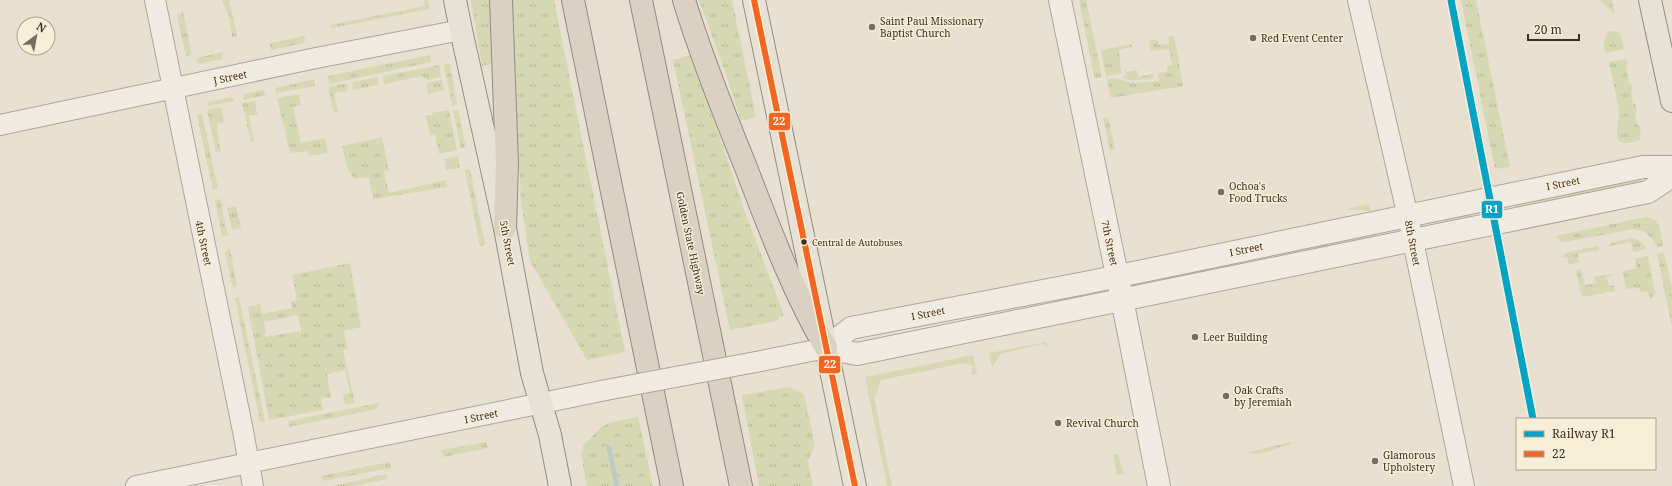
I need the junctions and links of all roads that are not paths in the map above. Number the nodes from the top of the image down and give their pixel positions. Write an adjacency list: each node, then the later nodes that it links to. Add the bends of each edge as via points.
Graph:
1 (154, 0): 12 (street, 4th Street)
2 (456, 0): 11 (main road, 5th Street)
3 (501, 0): 18 (highway, via 506,164)
4 (573, 0): 28 (highway)
5 (641, 0): 29 (highway, Golden State Highway)
6 (684, 0): 22 (highway, via 732,134 777,247 807,316)
7 (754, 0): 22 (main road)
8 (1060, 0): 20 (street, 7th Street)
9 (1358, 0): 17 (street, 8th Street)
10 (1650, 0): 13 (main road)
11 (461, 30): 12 (street, J Street); 18 (main road, 5th Street)
12 (173, 89): 14 (street, J Street); 24 (street, 4th Street)
13 (1672, 102)
14 (0, 125)
15 (1672, 167): 17 (street, I Street, via 1643,167)
16 (1672, 176): 19 (street, I Street, via 1648,192)
17 (1408, 216): 19 (street, 8th Street); 20 (street, I Street)
18 (505, 228): 23 (main road, 5th Street, via 532,373)
19 (1412, 240): 21 (street, I Street); 32 (street, 8th Street)
20 (1117, 276): 21 (street, 7th Street); 22 (street, I Street, via 851,328)
21 (1122, 300): 22 (street, I Street, via 857,354); 31 (street, 7th Street)
22 (826, 348): 23 (street, I Street, bridge); 30 (main road)
23 (541, 403): 24 (street, I Street); 27 (main road, 5th Street)
24 (248, 462): 25 (street, I Street); 26 (street, 4th Street)
25 (136, 486)
26 (253, 486)
27 (560, 486)
28 (672, 486)
29 (741, 486)
30 (855, 486)
31 (1159, 486)
32 (1464, 486)

